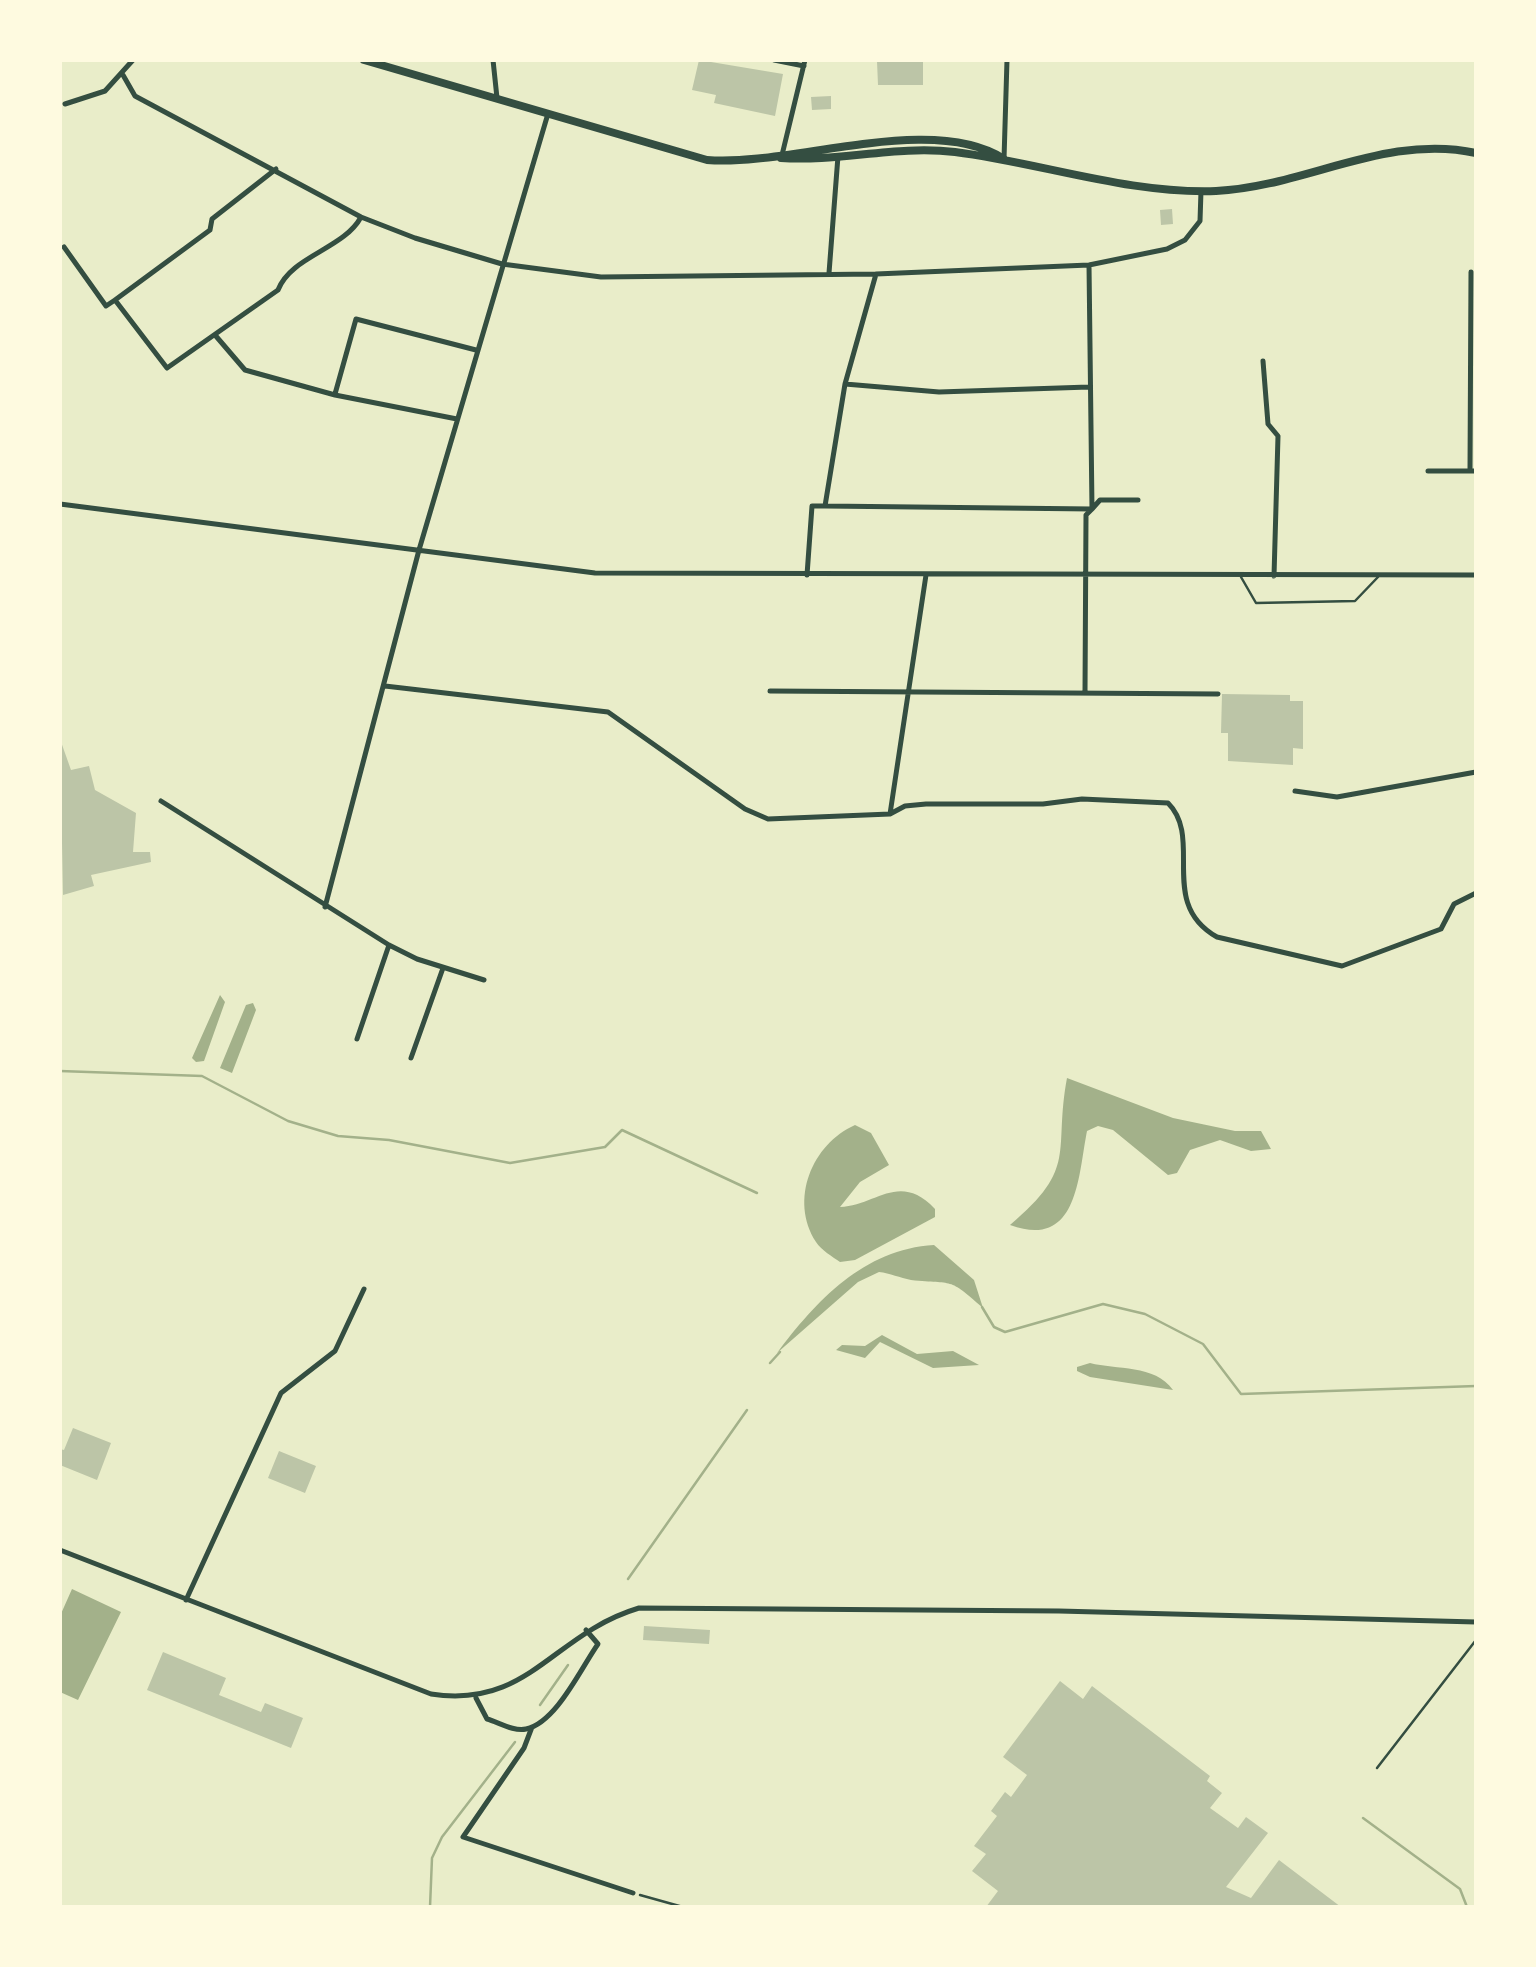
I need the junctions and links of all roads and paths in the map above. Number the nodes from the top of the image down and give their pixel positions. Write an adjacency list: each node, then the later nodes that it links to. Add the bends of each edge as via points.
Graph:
1 (132, 60): 7 (street)
2 (364, 60): 8 (main road)
3 (493, 60): 8 (street)
4 (774, 60): 6 (street)
5 (1008, 60): 14 (street)
6 (804, 63): 13 (street)
7 (122, 75): 9 (street, via 105,90); 15 (street, via 134,96)
8 (496, 101): 10 (main road)
9 (63, 104)
10 (547, 117): 13 (main road, via 694,158); 19 (street)
11 (838, 151): 13 (main road); 14 (main road, via 925,150); 21 (street)
12 (1476, 153): 16 (main road, via 1416,148 1266,184)
13 (781, 158)
14 (1004, 159): 16 (main road, via 1145,188)
15 (276, 169): 17 (street); 24 (street, via 212,220 210,230)
16 (1201, 191): 20 (street, via 1200,220 1185,240)
17 (361, 217): 19 (street); 25 (street)
18 (64, 248): 24 (street, via 106,306)
19 (502, 264): 21 (street, via 601,277); 26 (street)
20 (1089, 265): 23 (street); 29 (street)
21 (829, 272): 23 (street)
22 (1471, 272): 33 (street)
23 (876, 274): 28 (street)
24 (115, 300): 25 (street, via 167,368)
25 (214, 335): 30 (street, via 245,370)
26 (476, 350): 30 (street, via 356,319); 31 (street)
27 (1263, 361): 44 (street, via 1268,424 1278,436)
28 (845, 384): 29 (street, via 939,392); 36 (street)
29 (1089, 387): 37 (street)
30 (335, 395): 31 (street)
31 (457, 419): 38 (street)
32 (1428, 471): 33 (street)
33 (1473, 471)
34 (1138, 500): 37 (street, via 1100,500)
35 (60, 504): 38 (street)
36 (825, 506): 37 (street); 42 (street, via 812,506)
37 (1092, 510): 39 (street, via 1086,516)
38 (420, 550): 42 (street, via 595,573); 46 (street)
39 (1086, 573): 40 (street); 43 (street); 48 (street)
40 (926, 575): 42 (street); 49 (street)
41 (1476, 575): 45 (street)
42 (806, 576)
43 (1240, 576): 44 (street); 45 (lane, via 1256,602 1356,601)
44 (1274, 576): 45 (street)
45 (1378, 578)
46 (384, 686): 54 (street, via 608,712 768,818); 56 (street)
47 (770, 691): 49 (street)
48 (1084, 692): 49 (street); 50 (street)
49 (908, 693): 54 (street)
50 (1218, 694)
51 (1476, 772): 52 (street, via 1337,797)
52 (1295, 791)
53 (161, 802): 56 (street)
54 (890, 814): 55 (street, via 926,804 1168,803 1178,815 1185,901 1203,929 1342,966 1440,929 1454,904)
55 (1476, 893)
56 (325, 907): 57 (street)
57 (389, 945): 58 (street); 60 (street)
58 (443, 968): 59 (street); 61 (street)
59 (484, 980)
60 (358, 1039)
61 (411, 1058)
62 (364, 1289): 64 (street, via 335,1351 281,1393)
63 (60, 1550): 64 (street)
64 (186, 1600): 68 (street, via 431,1694)
65 (1476, 1622): 66 (street, via 655,1608)
66 (586, 1630): 68 (street, via 518,1680); 69 (street, via 598,1644 548,1716)
67 (1476, 1640): 70 (lane)
68 (476, 1698): 69 (street, via 488,1718 522,1731)
69 (532, 1727): 71 (street, via 464,1838)
70 (1378, 1768)
71 (633, 1893): 72 (path)
72 (683, 1907)

